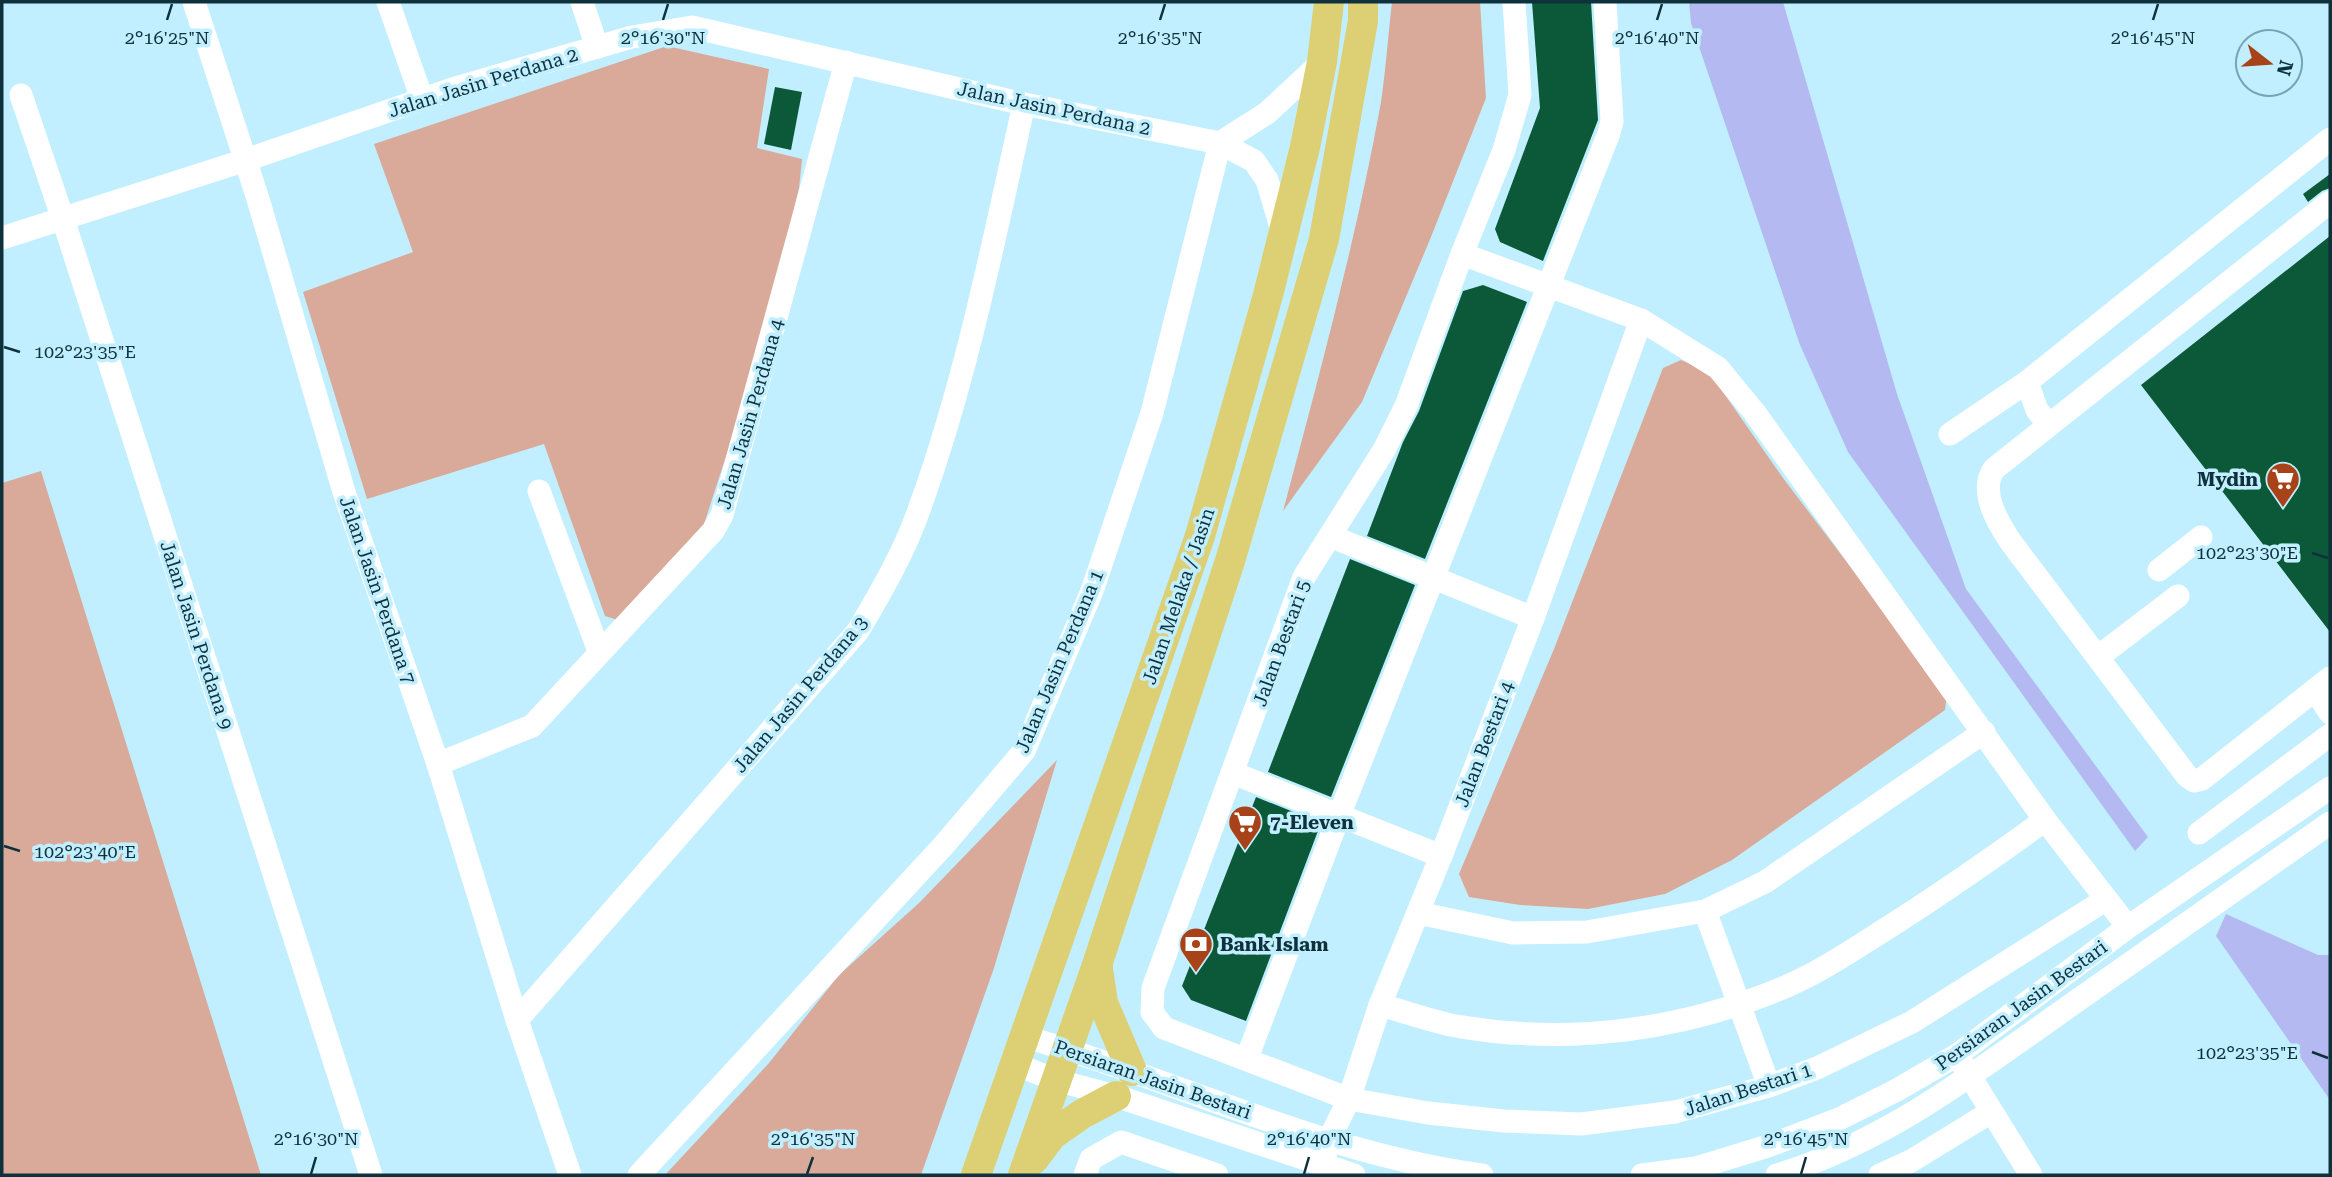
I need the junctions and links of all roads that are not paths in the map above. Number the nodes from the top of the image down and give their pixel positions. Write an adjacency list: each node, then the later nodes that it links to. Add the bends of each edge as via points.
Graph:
1 (194, 2): 16 (street, Jalan Jasin Perdana 7)
2 (388, 2): 12 (street)
3 (582, 2): 8 (street)
4 (1329, 2): 10 (main road, Jalan Melaka / Jasin)
5 (1363, 2): 52 (main road, Jalan Melaka / Jasin, via 1324,239 1230,561)
6 (1514, 2): 21 (street, Jalan Bestari 5, via 1520,95 1504,150)
7 (1605, 2): 22 (street, via 1612,121)
8 (597, 47): 9 (street, Jalan Jasin Perdana 2, via 692,26); 12 (street, Jalan Jasin Perdana 2)
9 (846, 62): 13 (street, Jalan Jasin Perdana 2); 34 (street, Jalan Jasin Perdana 4, via 722,515 713,531)
10 (1322, 62): 15 (street, via 1267,113); 19 (main road, Jalan Melaka / Jasin)
11 (21, 95): 18 (street, Jalan Jasin Perdana 9)
12 (422, 99): 16 (street, Jalan Jasin Perdana 2)
13 (1024, 104): 15 (street, Jalan Jasin Perdana 2); 55 (street, Jalan Jasin Perdana 3, via 953,405 920,509 888,581 858,631)
14 (2330, 139): 24 (street)
15 (1220, 143): 19 (street, Jalan Jasin Perdana 2, via 1254,161 1261,171); 73 (street, Jalan Jasin Perdana 1, via 1152,413 1092,592 1024,751 944,845)
16 (246, 160): 18 (street, Jalan Jasin Perdana 2); 40 (street, Jalan Jasin Perdana 7, via 344,492)
17 (2330, 202): 25 (street)
18 (63, 219): 20 (street, Jalan Jasin Perdana 2); 71 (street, Jalan Jasin Perdana 9)
19 (1283, 234): 57 (main road, Jalan Melaka / Jasin, via 1200,536)
20 (2, 238)
21 (1462, 254): 22 (street); 28 (street, Jalan Bestari 5, via 1406,406)
22 (1550, 287): 23 (street); 31 (street)
23 (1641, 320): 33 (street, Jalan Bestari 4); 38 (street, via 1718,368)
24 (2027, 382): 25 (street, via 2037,410); 26 (street)
25 (2049, 425): 35 (street, via 1994,469 1987,486 1999,524)
26 (1950, 434)
27 (539, 491): 34 (street)
28 (1330, 536): 31 (street); 41 (street, Jalan Bestari 5, via 1304,577)
29 (2201, 537): 30 (street)
30 (2159, 570)
31 (1434, 576): 33 (street); 43 (street)
32 (2178, 596): 35 (street)
33 (1533, 618): 47 (street, Jalan Bestari 4)
34 (600, 651): 40 (street, Jalan Jasin Perdana 4, via 532,726)
35 (2098, 657): 36 (street, via 2194,781)
36 (2323, 684): 37 (street)
37 (2330, 713)
38 (1984, 732): 44 (street); 49 (street, via 1765,882)
39 (2330, 735): 46 (street)
40 (438, 764): 55 (street, Jalan Jasin Perdana 7)
41 (1233, 773): 43 (street); 59 (street, Jalan Bestari 5, via 1153,988 1152,1012 1164,1028)
42 (2330, 788): 51 (street, Persiaran Jasin Bestari)
43 (1339, 816): 47 (street); 59 (street)
44 (2045, 820): 48 (street); 53 (street, via 1942,894 1833,962)
45 (2330, 822): 61 (street, Persiaran Jasin Bestari)
46 (2199, 833)
47 (1441, 856): 50 (street, Jalan Bestari 4)
48 (2105, 900): 51 (street); 63 (street, Jalan Bestari 1, via 1912,1023)
49 (1705, 911): 50 (street, via 1587,932 1513,933); 53 (street)
50 (1418, 913): 54 (street, Jalan Bestari 4)
51 (2129, 928): 58 (street, Persiaran Jasin Bestari)
52 (1097, 965): 56 (main road, Jalan Melaka / Jasin); 60 (main road, via 1103,1003)
53 (1739, 1003): 54 (street, via 1668,1025 1569,1035 1460,1027); 63 (street)
54 (1380, 1004): 65 (street, Jalan Bestari 4)
55 (517, 1020): 72 (street, Jalan Jasin Perdana 7)
56 (1066, 1049): 57 (street, Persiaran Jasin Bestari); 60 (street, Persiaran Jasin Bestari); 62 (main road, Jalan Melaka / Jasin)
57 (1020, 1051): 62 (street, Persiaran Jasin Bestari); 74 (main road, Jalan Melaka / Jasin)
58 (1957, 1055): 61 (street); 78 (street, Persiaran Jasin Bestari, via 1839,1119 1696,1168)
59 (1247, 1058): 65 (street, Jalan Bestari 5)
60 (1132, 1071): 67 (street, Persiaran Jasin Bestari)
61 (1970, 1076): 66 (street); 79 (street, Persiaran Jasin Bestari, via 1858,1143)
62 (1055, 1080): 64 (street, Persiaran Jasin Bestari); 69 (main road, Jalan Melaka / Jasin)
63 (1769, 1086): 65 (street, Jalan Bestari 1, via 1675,1112 1581,1124 1428,1113)
64 (1116, 1096): 68 (street, Persiaran Jasin Bestari); 69 (main road, via 1052,1135)
65 (1349, 1099): 67 (street, Jalan Bestari 4)
66 (1991, 1112): 80 (street); 81 (street)
67 (1329, 1140): 68 (street, Jalan Bestari 4); 77 (street, Persiaran Jasin Bestari, via 1441,1170)
68 (1322, 1166): 76 (street, Persiaran Jasin Bestari)
69 (1024, 1173)
70 (1205, 1173): 75 (street, via 1121,1142 1091,1159)
71 (371, 1175)
72 (570, 1175)
73 (639, 1175)
74 (976, 1175)
75 (1085, 1175)
76 (1353, 1175)
77 (1482, 1175)
78 (1642, 1175)
79 (1777, 1175)
80 (1880, 1175)
81 (2031, 1175)

